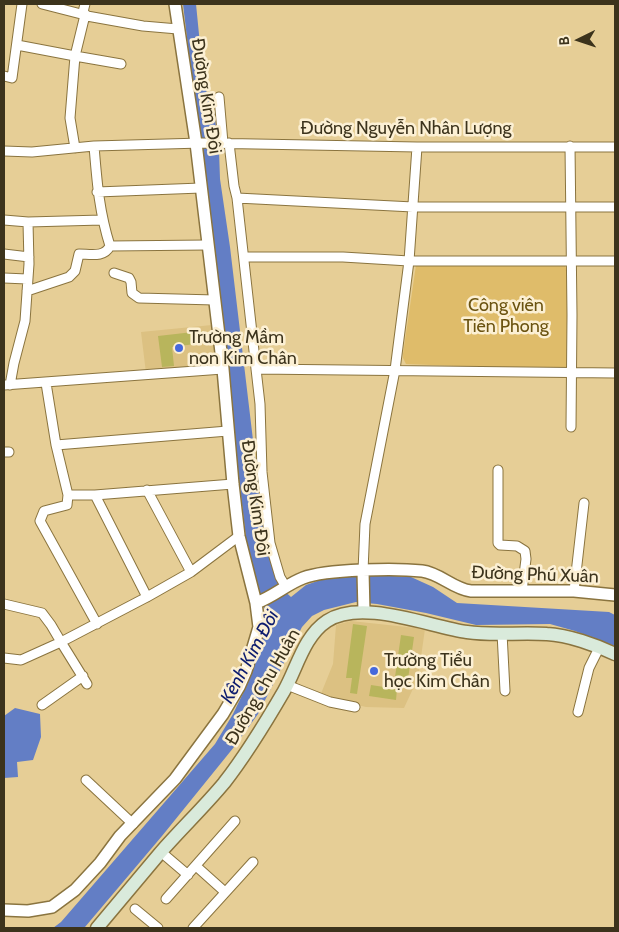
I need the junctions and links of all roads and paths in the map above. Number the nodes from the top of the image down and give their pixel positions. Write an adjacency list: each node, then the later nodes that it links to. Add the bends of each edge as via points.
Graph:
1 (22, 4): 7 (street)
2 (42, 4): 5 (street)
3 (85, 4): 5 (street, via 82,10)
4 (175, 4): 6 (street, Đường Kim Đôi)
5 (85, 15): 6 (street); 8 (street)
6 (178, 29): 12 (street, Đường Kim Đôi)
7 (17, 45): 8 (street); 10 (street, via 12,78)
8 (75, 56): 9 (street); 18 (street, via 70,118)
9 (121, 64)
10 (4, 76)
11 (219, 97): 13 (street)
12 (199, 143): 13 (street, Đường Nguyễn Nhân Lượng); 14 (street, Đường Nguyễn Nhân Lượng); 20 (street, Đường Kim Đôi)
13 (223, 143): 16 (street, Đường Nguyễn Nhân Lượng); 22 (street)
14 (94, 146): 18 (street, Đường Nguyễn Nhân Lượng); 21 (street)
15 (570, 146): 16 (street, Đường Nguyễn Nhân Lượng); 17 (street, Đường Nguyễn Nhân Lượng); 23 (street)
16 (417, 147): 24 (street)
17 (615, 147)
18 (75, 148): 19 (street, Đường Nguyễn Nhân Lượng)
19 (4, 152)
20 (201, 188): 21 (street); 29 (street, Đường Kim Đôi)
21 (98, 192): 27 (street)
22 (237, 198): 24 (street); 33 (street)
23 (570, 206): 24 (street); 25 (street); 36 (street)
24 (413, 207): 34 (street)
25 (615, 207)
26 (4, 220): 28 (street)
27 (102, 220): 28 (street); 30 (street)
28 (28, 222): 32 (street)
29 (207, 245): 30 (street); 41 (street, Đường Kim Đôi)
30 (110, 246): 40 (street, via 108,252 102,254 79,254 75,271 69,277)
31 (4, 254): 32 (street)
32 (29, 257): 39 (street)
33 (244, 257): 34 (street); 43 (street)
34 (409, 261): 36 (street); 44 (street)
35 (615, 261): 36 (street)
36 (572, 262): 45 (street)
37 (114, 273): 41 (street, via 129,278 132,293 139,298)
38 (4, 278): 39 (street)
39 (27, 279): 40 (street)
40 (27, 291): 48 (street, via 25,320)
41 (215, 300): 42 (street, Đường Kim Đôi)
42 (223, 369): 47 (street); 50 (street, Đường Kim Đôi)
43 (256, 369): 44 (street); 61 (street, via 271,551)
44 (395, 370): 45 (street); 59 (street, via 366,524)
45 (571, 373): 46 (street); 49 (street)
46 (615, 373)
47 (46, 383): 48 (street); 51 (street)
48 (7, 385)
49 (571, 427)
50 (228, 431): 51 (street); 53 (street, Đường Kim Đôi)
51 (56, 445): 55 (street)
52 (498, 470): 62 (street, via 498,543 517,546 525,551)
53 (233, 484): 54 (street); 58 (street, Đường Kim Đôi)
54 (147, 490): 56 (street); 60 (street)
55 (68, 495): 56 (street); 69 (street, via 67,505 44,511 40,521)
56 (95, 495): 65 (street)
57 (584, 503): 63 (street)
58 (239, 536): 60 (street); 66 (street, Đường Kim Đôi)
59 (363, 571): 61 (street, Đường Phú Xuân, via 304,577); 62 (street, Đường Phú Xuân, via 423,571 461,590); 68 (street)
60 (192, 572): 65 (street)
61 (286, 587): 66 (street, Đường Phú Xuân)
62 (522, 591): 63 (street, Đường Phú Xuân)
63 (574, 591): 64 (street, Đường Phú Xuân)
64 (615, 595)
65 (147, 597): 69 (street)
66 (259, 602): 82 (street, Đường Kim Đôi, via 259,627 239,687 175,780)
67 (4, 604): 71 (street, via 42,613)
68 (364, 612): 70 (main road, Đường Chu Huân, via 466,632); 75 (main road, Đường Chu Huân, via 329,620 319,627)
69 (97, 624): 71 (street)
70 (502, 634): 72 (main road, Đường Chu Huân, via 548,634); 76 (street)
71 (61, 642): 74 (street, via 21,660); 77 (street, via 85,680)
72 (599, 648): 73 (main road, Đường Chu Huân); 79 (street, via 589,668)
73 (615, 654)
74 (4, 658)
75 (287, 685): 78 (street, via 330,702); 83 (main road, Đường Chu Huân, via 224,783)
76 (505, 691)
77 (42, 705)
78 (355, 707)
79 (578, 712)
80 (86, 780): 82 (street)
81 (235, 821): 85 (street)
82 (133, 824): 90 (street, Đường Kim Đôi, via 75,890 57,904 28,911)
83 (161, 852): 86 (street); 91 (main road, Đường Chu Huân)
84 (253, 862): 87 (street)
85 (196, 866): 86 (street); 87 (street)
86 (188, 875): 88 (street)
87 (226, 892): 93 (street)
88 (166, 899)
89 (134, 909): 92 (street)
90 (4, 910)
91 (97, 928)
92 (158, 928)
93 (193, 928)

